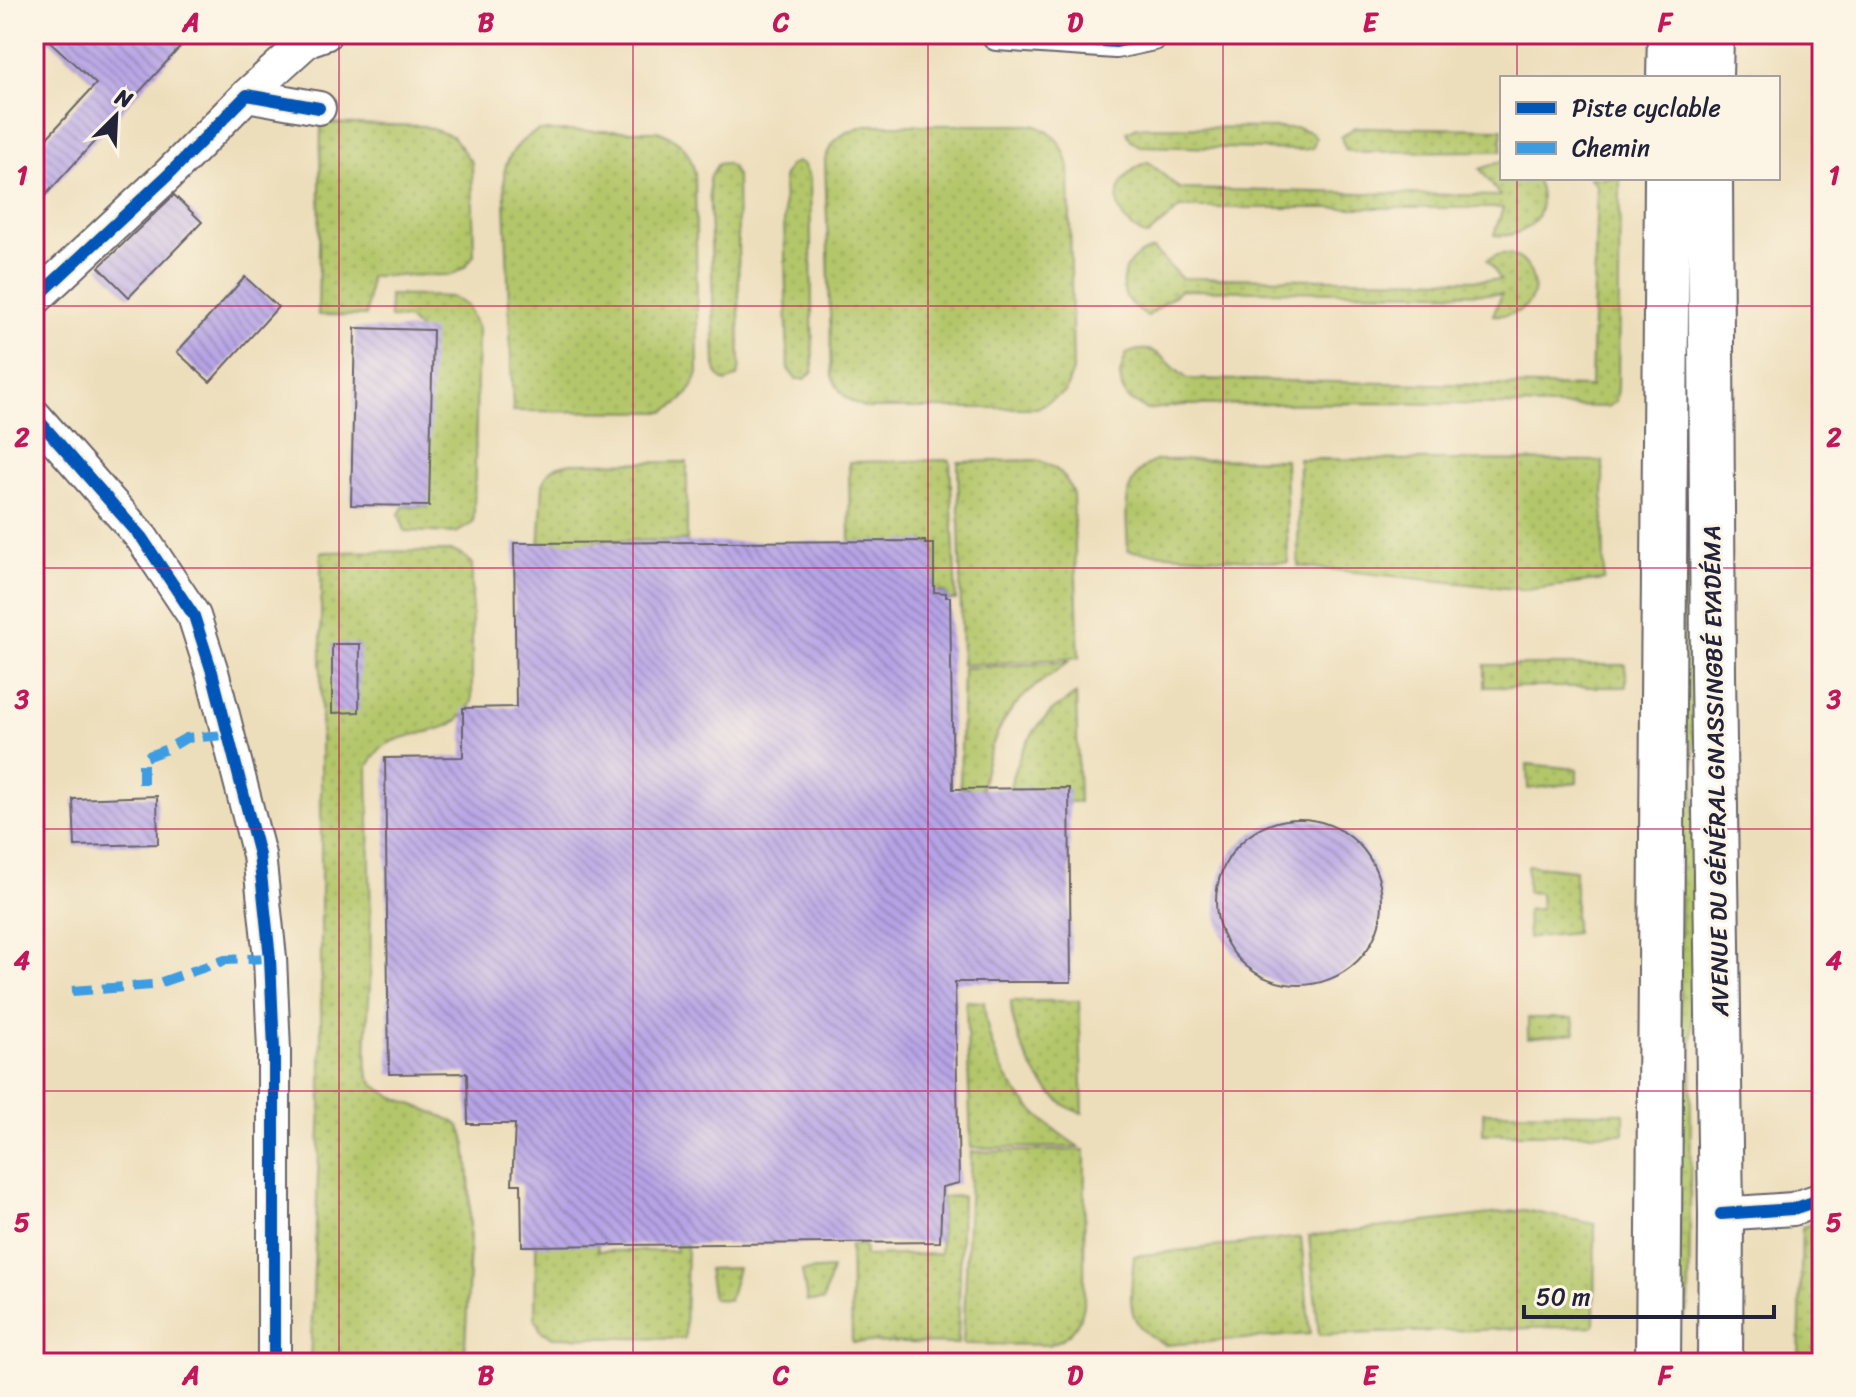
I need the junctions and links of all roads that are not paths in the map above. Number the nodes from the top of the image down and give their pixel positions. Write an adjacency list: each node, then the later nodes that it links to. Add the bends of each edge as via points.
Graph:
1 (325, 34): 8 (street, via 308,40)
2 (997, 34): 3 (street, via 1116,42)
3 (1153, 34)
4 (1670, 34): 6 (main road)
5 (1711, 34): 7 (main road)
6 (1669, 76)
7 (1710, 76)
8 (247, 95): 9 (street); 12 (street)
9 (319, 108)
10 (1667, 180): 17 (main road, AVENUE DU GÉNÉRAL GNASSINGBÉ EYADÉMA)
11 (1710, 180): 15 (main road, AVENUE DU GÉNÉRAL GNASSINGBÉ EYADÉMA)
12 (34, 300)
13 (34, 415): 16 (street, via 142,538 194,616 259,855 274,1050)
14 (1822, 1199): 15 (street, via 1793,1209)
15 (1721, 1214): 18 (main road, AVENUE DU GÉNÉRAL GNASSINGBÉ EYADÉMA)
16 (274, 1363)
17 (1658, 1363)
18 (1720, 1363)

